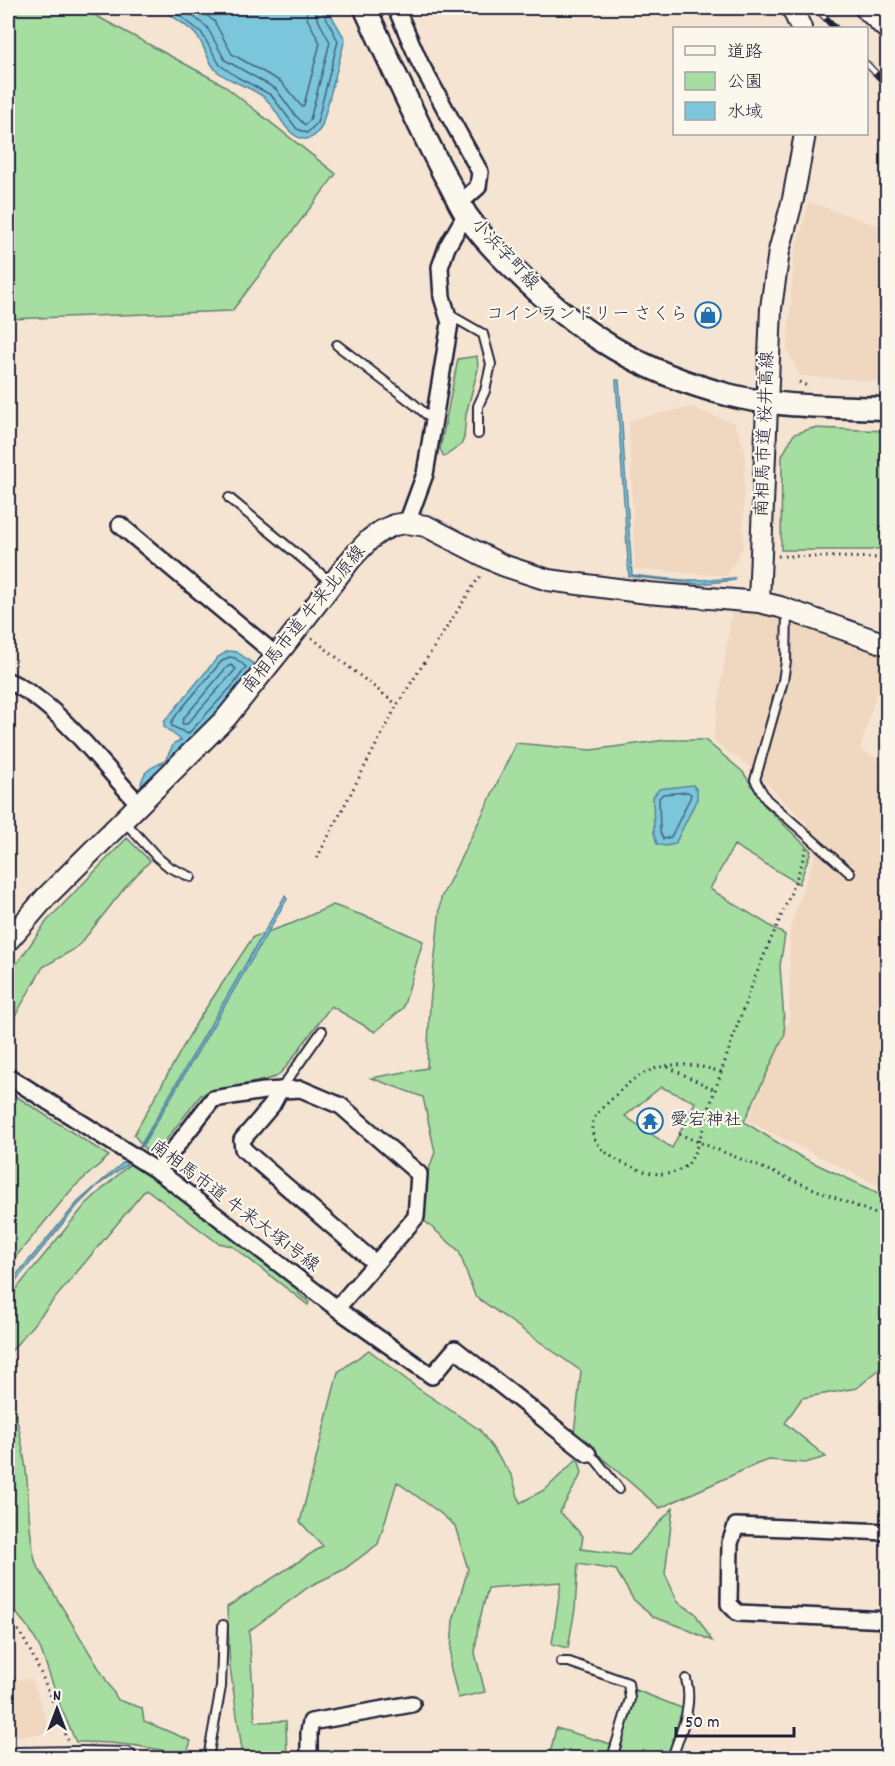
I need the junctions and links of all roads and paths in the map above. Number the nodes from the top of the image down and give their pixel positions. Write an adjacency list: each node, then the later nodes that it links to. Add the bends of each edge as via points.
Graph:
1 (366, 8): 8 (main road, 小浜字町線)
2 (396, 8): 8 (street, via 420,63 480,172 478,187)
3 (866, 8): 6 (street)
4 (791, 9): 5 (street)
5 (800, 27)
6 (888, 30)
7 (805, 135): 11 (street, 南相馬市道 桜井高線, via 774,282)
8 (463, 209): 9 (street, via 440,267 442,297); 11 (main road, 小浜字町線, via 498,253 549,303 604,344 671,376 730,395)
9 (448, 314): 13 (street, via 450,323); 14 (lane, via 483,334 491,364 478,406)
10 (337, 345): 13 (lane)
11 (767, 401): 12 (main road, 小浜字町線); 18 (street, 南相馬市道 桜井高線)
12 (887, 409)
13 (434, 422): 16 (street, via 425,474)
14 (478, 434)
15 (229, 498): 21 (lane)
16 (407, 524): 20 (street, 南相馬市道 牛来北原線, via 433,528); 21 (street, 南相馬市道 牛来北原線, via 394,525 370,539)
17 (120, 525): 26 (street)
18 (762, 557): 19 (path); 22 (street, 南相馬市道 桜井高線)
19 (888, 558)
20 (490, 559): 22 (street, 南相馬市道 牛来北原線, via 530,575 567,583); 28 (path)
21 (333, 583): 24 (street, 南相馬市道 牛来北原線)
22 (759, 602): 23 (street)
23 (787, 609): 25 (street); 31 (lane, via 783,681 755,780 766,799)
24 (299, 627): 26 (street, 南相馬市道 牛来北原線); 28 (path)
25 (888, 645)
26 (277, 656): 29 (street, 南相馬市道 牛来北原線, via 226,718)
27 (8, 681): 29 (street, via 32,693 62,720)
28 (397, 705): 32 (path)
29 (140, 805): 30 (street, 南相馬市道 牛来北原線)
30 (124, 820): 34 (lane, via 157,857); 35 (street, 南相馬市道 牛来北原線, via 45,897)
31 (807, 833): 33 (lane); 38 (path, via 802,861)
32 (317, 858)
33 (850, 873)
34 (191, 877)
35 (8, 941)
36 (322, 1031): 40 (lane)
37 (666, 1066): 38 (path, via 705,1067); 41 (path); 43 (path, via 635,1076 624,1086 595,1117 594,1137 614,1159 661,1174 686,1166 695,1154)
38 (721, 1072): 41 (path)
39 (8, 1076): 44 (street, 南相馬市道 牛来大塚1号線)
40 (280, 1090): 44 (street, via 213,1099); 46 (street, via 272,1106 242,1140 243,1149); 46 (street, via 301,1089 340,1106 419,1174 416,1217)
41 (715, 1090): 43 (path)
42 (679, 1134): 43 (path)
43 (697, 1142): 45 (path)
44 (157, 1171): 47 (street, 南相馬市道 牛来大塚1号線)
45 (888, 1219)
46 (375, 1263): 47 (street)
47 (337, 1308): 48 (street, 南相馬市道 牛来大塚1号線, via 432,1376 455,1349)
48 (588, 1454): 49 (lane)
49 (619, 1489)
50 (888, 1532): 52 (street, via 736,1526 730,1543 729,1604 738,1613)
51 (8, 1615): 58 (path, via 41,1669 69,1743)
52 (888, 1620)
53 (224, 1625): 60 (lane, via 221,1687)
54 (561, 1662): 62 (lane, via 628,1683 630,1699)
55 (686, 1679): 63 (lane, via 688,1707)
56 (412, 1704): 61 (street, via 311,1722)
57 (18, 1758): 58 (street)
58 (79, 1758): 59 (street)
59 (126, 1758)
60 (208, 1758)
61 (309, 1758)
62 (612, 1758)
63 (672, 1758)

